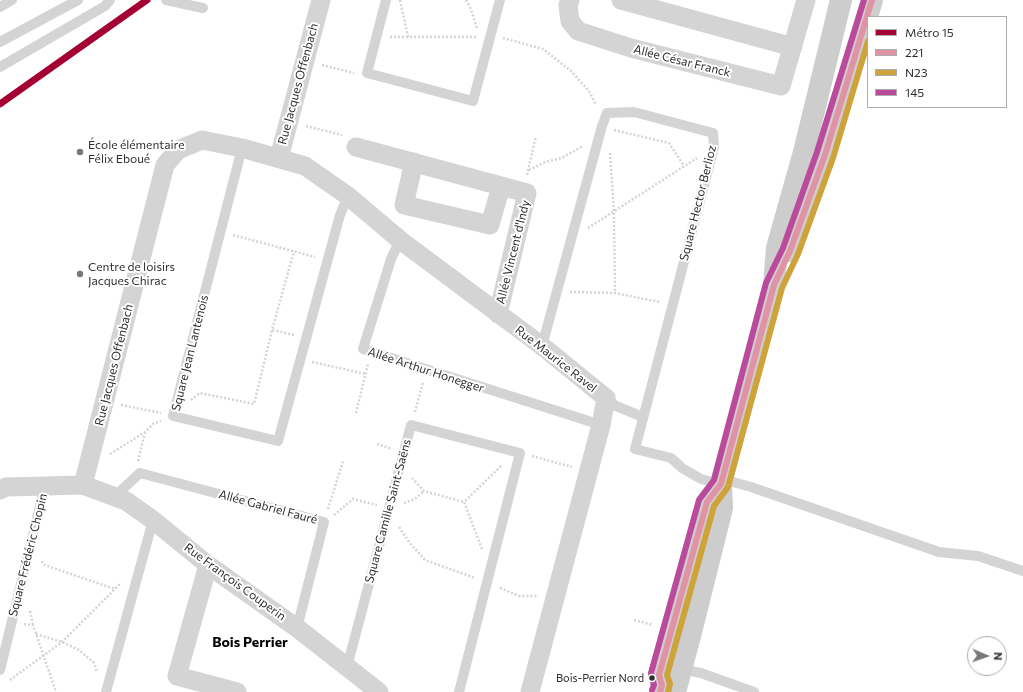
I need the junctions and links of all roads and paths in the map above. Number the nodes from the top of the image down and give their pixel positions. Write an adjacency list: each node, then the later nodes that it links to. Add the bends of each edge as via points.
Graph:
1 (12, 0): 15 (lane)
2 (78, 0): 22 (lane)
3 (110, 0): 25 (lane, via 106,6)
4 (166, 0): 16 (lane)
5 (320, 0): 28 (street, Rue Jacques Offenbach)
6 (386, 0): 20 (lane)
7 (400, 0): 21 (path)
8 (466, 0): 21 (path, via 480,37)
9 (500, 0): 19 (lane)
10 (570, 0): 23 (street, Allée César Franck, via 570,21 578,31 631,48 781,86)
11 (621, 0): 23 (street)
12 (806, 0): 23 (street, Allée César Franck)
13 (841, 0): 48 (main road, via 804,152 777,248)
14 (872, 0): 18 (main road)
15 (0, 7)
16 (202, 8)
17 (867, 16): 48 (main road, via 825,155 790,251)
18 (867, 16)
19 (490, 35): 26 (lane, via 473,101); 27 (path, via 543,48 571,71 589,90 599,110)
20 (376, 37): 21 (path); 26 (lane)
21 (408, 37)
22 (0, 42)
23 (793, 47)
24 (319, 64): 26 (path, via 358,74)
25 (0, 67)
26 (367, 73)
27 (607, 113): 30 (lane); 32 (lane, Square Hector Berlioz, via 634,112 713,133); 37 (path, via 608,128 669,143)
28 (288, 121): 31 (path, via 352,138); 35 (street, Rue Jacques Offenbach)
29 (536, 136): 38 (path)
30 (599, 136): 38 (path, via 562,158 545,162); 44 (lane)
31 (356, 147): 36 (street, Allée Vincent d'Indy)
32 (714, 147): 37 (path); 51 (lane, Square Hector Berlioz)
33 (242, 148): 35 (street, Rue Jacques Offenbach); 43 (lane, Square Jean Lantenois); 61 (street, Rue Jacques Offenbach, via 202,140 178,150 165,165)
34 (610, 151): 42 (path)
35 (279, 158): 41 (street, Rue Maurice Ravel, via 305,166)
36 (414, 162): 39 (street, Allée Vincent d'Indy); 39 (street, via 404,205 490,225)
37 (684, 166): 42 (path)
38 (529, 170): 40 (path)
39 (501, 186): 40 (street, Allée Vincent d'Indy)
40 (522, 192): 52 (street, Allée Vincent d'Indy, via 527,193)
41 (348, 196): 45 (street, Rue Maurice Ravel); 47 (lane, Square Jean Lantenois)
42 (614, 212): 44 (path); 50 (path)
43 (220, 232): 46 (path); 63 (lane, Square Jean Lantenois)
44 (572, 239): 49 (lane)
45 (400, 240): 52 (street, Rue Maurice Ravel); 56 (lane, Allée Arthur Honegger, via 391,259 363,349)
46 (294, 251): 47 (path); 53 (path)
47 (327, 260): 54 (lane, Square Jean Lantenois)
48 (774, 285): 72 (main road)
49 (558, 291): 50 (path); 55 (lane)
50 (615, 293): 51 (path)
51 (672, 304): 64 (lane, Square Hector Berlioz)
52 (498, 314): 55 (street, Rue Maurice Ravel)
53 (272, 330): 54 (path); 63 (path, via 254,404 200,393)
54 (306, 339): 57 (lane, Square Jean Lantenois)
55 (542, 346): 60 (street, Rue Maurice Ravel)
56 (371, 352): 58 (lane, Allée Arthur Honegger); 59 (path)
57 (300, 360): 59 (path); 63 (lane, Square Jean Lantenois, via 278,441)
58 (427, 370): 65 (lane, Allée Arthur Honegger); 66 (path)
59 (366, 374): 62 (path)
60 (606, 398): 64 (lane, via 616,406); 65 (street, Rue Maurice Ravel)
61 (105, 402): 63 (path); 68 (street, Rue Jacques Offenbach)
62 (356, 413)
63 (173, 416): 67 (path, via 153,424)
64 (644, 417): 72 (lane, Square Hector Berlioz, via 635,449 671,458 701,479)
65 (600, 424): 89 (street, Rue Maurice Ravel)
66 (411, 425): 70 (lane, Square Camille Saint-Saëns); 87 (lane, Square Camille Saint-Saëns, via 520,453)
67 (145, 432): 68 (path, via 102,459); 71 (path, via 138,460)
68 (92, 455): 73 (street, Rue Jacques Offenbach)
69 (343, 461): 81 (path)
70 (400, 466): 76 (path); 79 (lane, Square Camille Saint-Saëns)
71 (140, 473): 77 (lane); 81 (lane, Allée Gabriel Fauré)
72 (722, 481): 83 (main road, via 707,502); 85 (lane, via 751,487 938,552 978,556); 96 (main road, via 722,508)
73 (83, 485): 74 (street); 77 (street, Rue François Couperin)
74 (44, 486): 75 (street, via 6,487); 82 (lane, Square Frédéric Chopin)
75 (0, 490)
76 (424, 491): 78 (path); 79 (path, via 415,499)
77 (114, 497): 80 (street, Rue François Couperin, via 126,501)
78 (464, 502)
79 (389, 509): 81 (path, via 353,499); 87 (path, via 394,521 425,560); 95 (lane, Square Camille Saint-Saëns)
80 (153, 520): 84 (street, Rue François Couperin); 86 (lane)
81 (324, 522): 91 (lane, Allée Gabriel Fauré)
82 (30, 545): 88 (path, via 37,548 43,564); 90 (lane, Square Frédéric Chopin)
83 (694, 551): 96 (main road, via 698,563 674,652); 100 (main road, via 660,675)
84 (208, 565): 91 (street, Rue François Couperin); 103 (street, via 177,676)
85 (1023, 571)
86 (140, 572): 88 (path, via 126,578); 102 (lane)
87 (487, 582): 89 (path, via 519,596); 105 (lane, Square Camille Saint-Saëns)
88 (115, 589): 93 (path)
89 (555, 594): 106 (street, Rue Maurice Ravel)
90 (12, 622): 92 (path, via 33,624); 97 (lane, Square Frédéric Chopin)
91 (298, 628): 95 (street, Rue François Couperin)
92 (36, 634): 93 (path); 94 (path)
93 (62, 642): 94 (path); 98 (path, via 79,650 94,663)
94 (44, 655): 99 (path); 101 (path)
95 (347, 667): 104 (street, Rue François Couperin)
96 (681, 669): 100 (main road); 107 (lane)
97 (0, 670)
98 (97, 675)
99 (6, 683)
100 (666, 690)
101 (56, 692)
102 (106, 692)
103 (234, 692)
104 (379, 692)
105 (459, 692)
106 (530, 692)
107 (754, 692)

